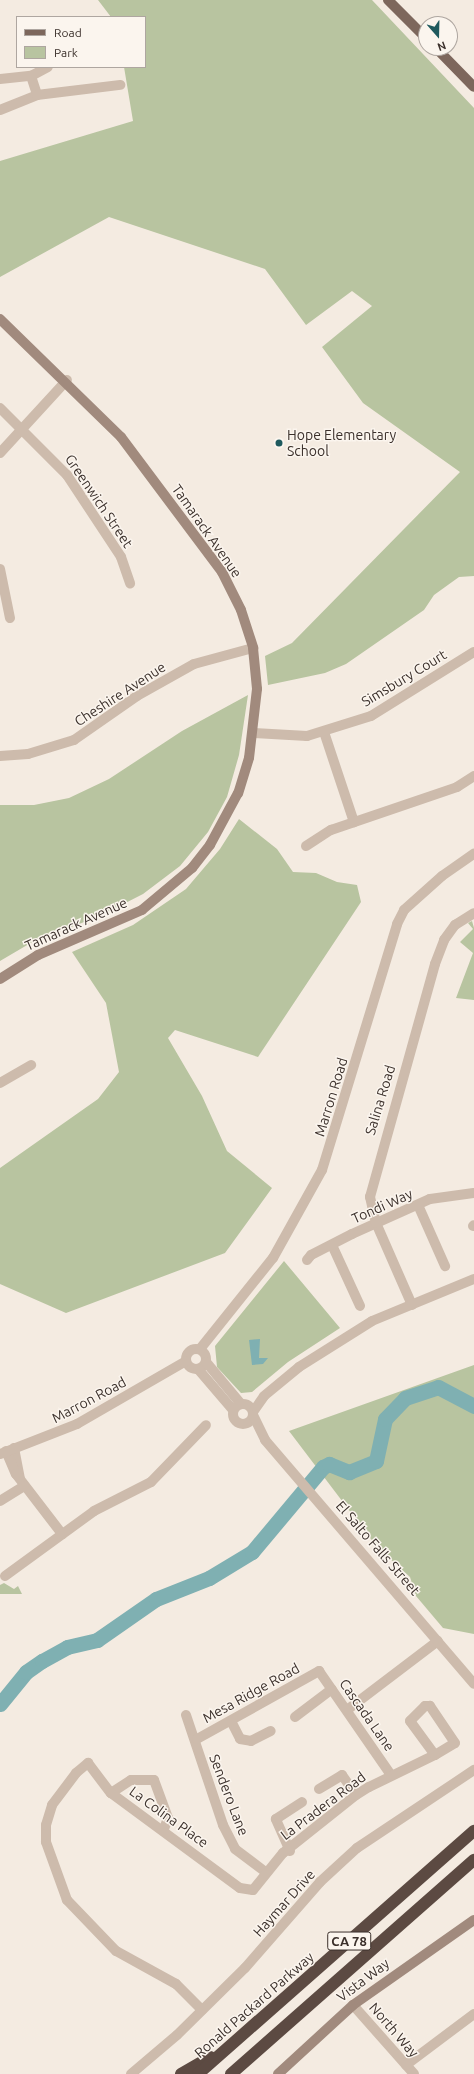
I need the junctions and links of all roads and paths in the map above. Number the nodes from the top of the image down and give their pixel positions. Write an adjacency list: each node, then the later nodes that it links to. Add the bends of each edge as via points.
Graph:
1 (388, 0): 2 (main road)
2 (418, 30)
3 (444, 56): 8 (main road)
4 (46, 68): 5 (street)
5 (31, 76): 6 (street); 9 (street)
6 (0, 80)
7 (120, 85): 9 (street)
8 (474, 86)
9 (37, 95): 10 (street)
10 (0, 110)
11 (0, 319): 12 (main road, Tamarack Avenue)
12 (67, 380): 14 (street); 19 (main road, Tamarack Avenue, via 122,437 222,572 241,610)
13 (0, 408): 14 (street, Greenwich Street)
14 (22, 429): 15 (street); 17 (street, Greenwich Street, via 67,475 121,557)
15 (0, 453)
16 (0, 569): 18 (street, via 6,584)
17 (130, 583)
18 (10, 618)
19 (253, 648): 22 (main road, Tamarack Avenue, via 257,689); 23 (street, Cheshire Avenue, via 194,664 136,696 74,740 28,754)
20 (474, 652): 21 (street, Simsbury Court, via 371,716)
21 (324, 732): 22 (street, Simsbury Court, via 289,736); 25 (street)
22 (254, 733): 29 (main road, Tamarack Avenue, via 238,794 210,845 192,868 142,910 38,955)
23 (0, 756)
24 (474, 776): 25 (street, via 457,787)
25 (354, 822): 26 (street, via 331,830)
26 (306, 846)
27 (474, 854): 41 (street, Marron Road, via 442,876 404,910 397,924 322,1170 273,1258)
28 (474, 913): 34 (street, Salina Road, via 455,926 444,940 435,964 374,1174 370,1197)
29 (0, 979)
30 (31, 1065): 31 (street)
31 (0, 1083)
32 (474, 1193): 33 (street, Tondi Way, via 443,1195)
33 (418, 1205): 34 (street, Tondi Way); 37 (street)
34 (376, 1223): 35 (street, Tondi Way); 39 (street, Salina Road)
35 (332, 1245): 36 (street, Tondi Way); 40 (street)
36 (307, 1260)
37 (445, 1266)
38 (474, 1279): 39 (street)
39 (412, 1305): 44 (street, via 359,1329 298,1367)
40 (360, 1306)
41 (200, 1349): 42 (street, via 190,1350); 43 (street, via 205,1355)
42 (186, 1361): 43 (street, via 189,1366); 48 (street, Marron Road, via 84,1421)
43 (202, 1365): 44 (street, El Salto Falls Street)
44 (245, 1409): 45 (street); 45 (street, El Salto Falls Street, via 235,1421); 47 (street, El Salto Falls Street)
45 (245, 1424): 47 (street, El Salto Falls Street)
46 (206, 1425): 51 (street, via 150,1481 94,1511)
47 (262, 1436): 53 (street, El Salto Falls Street)
48 (7, 1451): 49 (street)
49 (22, 1482): 50 (street); 51 (street)
50 (0, 1501)
51 (62, 1534): 52 (street)
52 (5, 1576)
53 (438, 1641): 55 (street, El Salto Falls Street); 57 (street)
54 (319, 1671): 56 (street, Cascada Lane); 60 (street, Mesa Ridge Road)
55 (474, 1684)
56 (332, 1689): 57 (street, Cascada Lane); 59 (street)
57 (347, 1710): 65 (street, Cascada Lane)
58 (186, 1715): 62 (street, Sendero Lane)
59 (296, 1717)
60 (231, 1721): 61 (street, via 240,1739 251,1741); 62 (street, Mesa Ridge Road)
61 (271, 1731)
62 (197, 1740): 74 (street, Sendero Lane, via 198,1755 235,1849)
63 (435, 1755): 63 (street, La Pradera Road, via 455,1743 430,1706 426,1706 410,1720); 65 (street, La Pradera Road)
64 (474, 1770): 78 (street, Haymar Drive, via 357,1848 320,1882 245,1968)
65 (391, 1775): 68 (street, La Pradera Road)
66 (318, 1789): 68 (street, via 342,1775)
67 (111, 1793): 70 (street, La Colina Place); 70 (street, via 131,1780 154,1780 168,1818); 78 (street, La Colina Place, via 88,1763 62,1789 46,1825 46,1842 67,1900 122,1955 176,1984)
68 (356, 1795): 72 (street, La Pradera Road)
69 (302, 1802): 72 (street, via 276,1819)
70 (164, 1829): 75 (street, La Colina Place)
71 (474, 1831): 81 (highway, Ronald Packard Parkway / CA 78)
72 (290, 1851): 74 (street, La Pradera Road, via 283,1853)
73 (474, 1860): 80 (highway, CA 78)
74 (265, 1872): 75 (street, La Pradera Road, via 253,1890)
75 (240, 1888)
76 (474, 1920): 77 (main road, Vista Way)
77 (353, 2005): 82 (street, North Way); 88 (main road, Vista Way)
78 (202, 2010): 83 (street, Haymar Drive)
79 (474, 2014): 82 (street)
80 (268, 2042): 86 (highway, CA 78); 87 (highway)
81 (225, 2051): 84 (highway); 85 (highway, Ronald Packard Parkway / CA 78)
82 (406, 2065): 89 (street, North Way)
83 (131, 2074)
84 (181, 2074)
85 (198, 2074)
86 (231, 2074)
87 (237, 2074)
88 (278, 2074)
89 (414, 2074)

